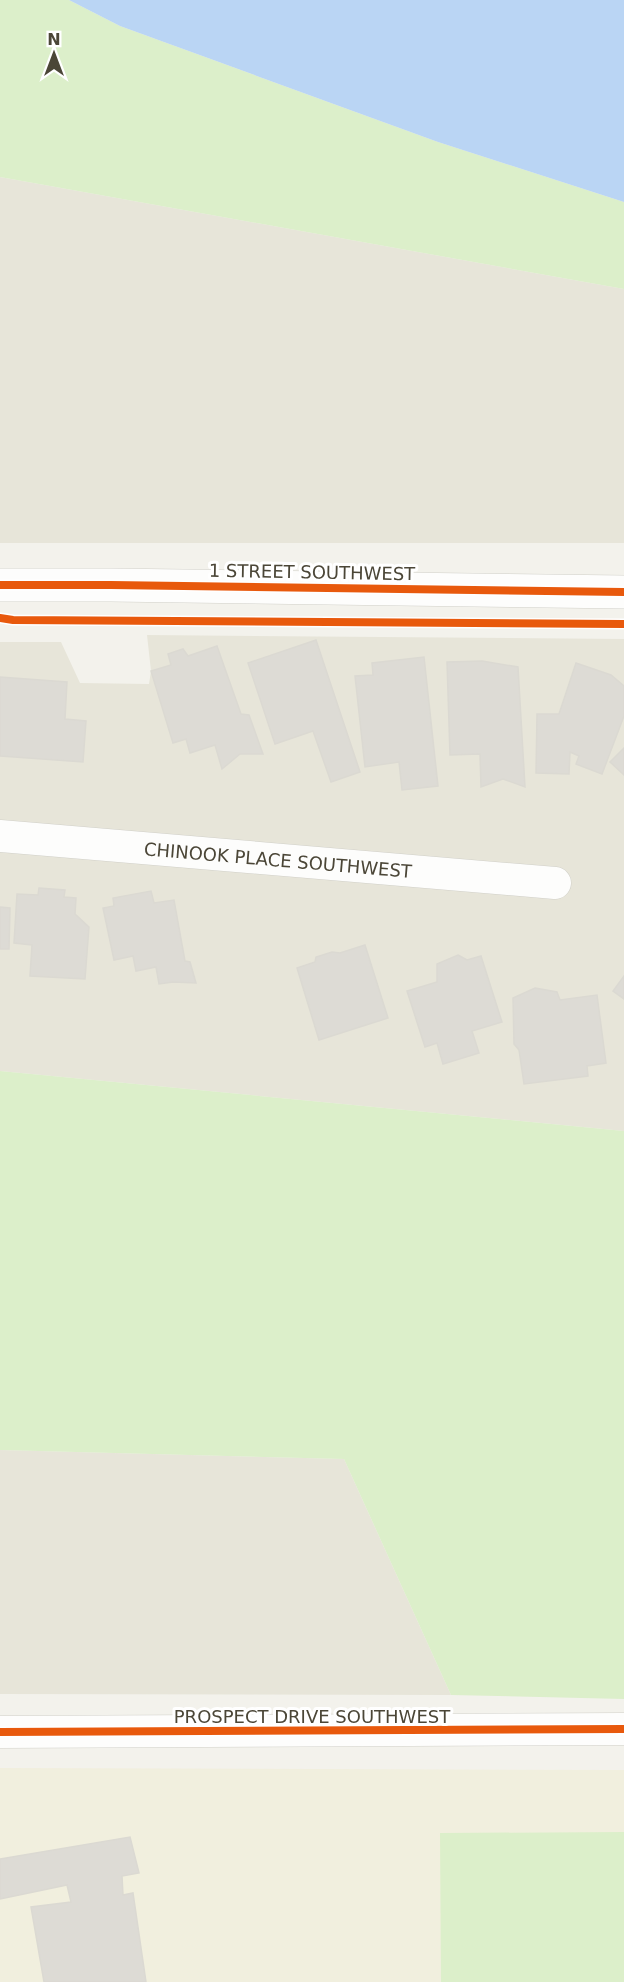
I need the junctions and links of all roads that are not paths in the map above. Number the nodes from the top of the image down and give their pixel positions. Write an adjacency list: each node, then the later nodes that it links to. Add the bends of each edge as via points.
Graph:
1 (0, 585): 2 (street, 1 STREET SOUTHWEST)
2 (624, 592)
3 (0, 836): 4 (street, CHINOOK PLACE SOUTHWEST)
4 (555, 883)
5 (624, 1729): 6 (street, PROSPECT DRIVE SOUTHWEST)
6 (0, 1732)

